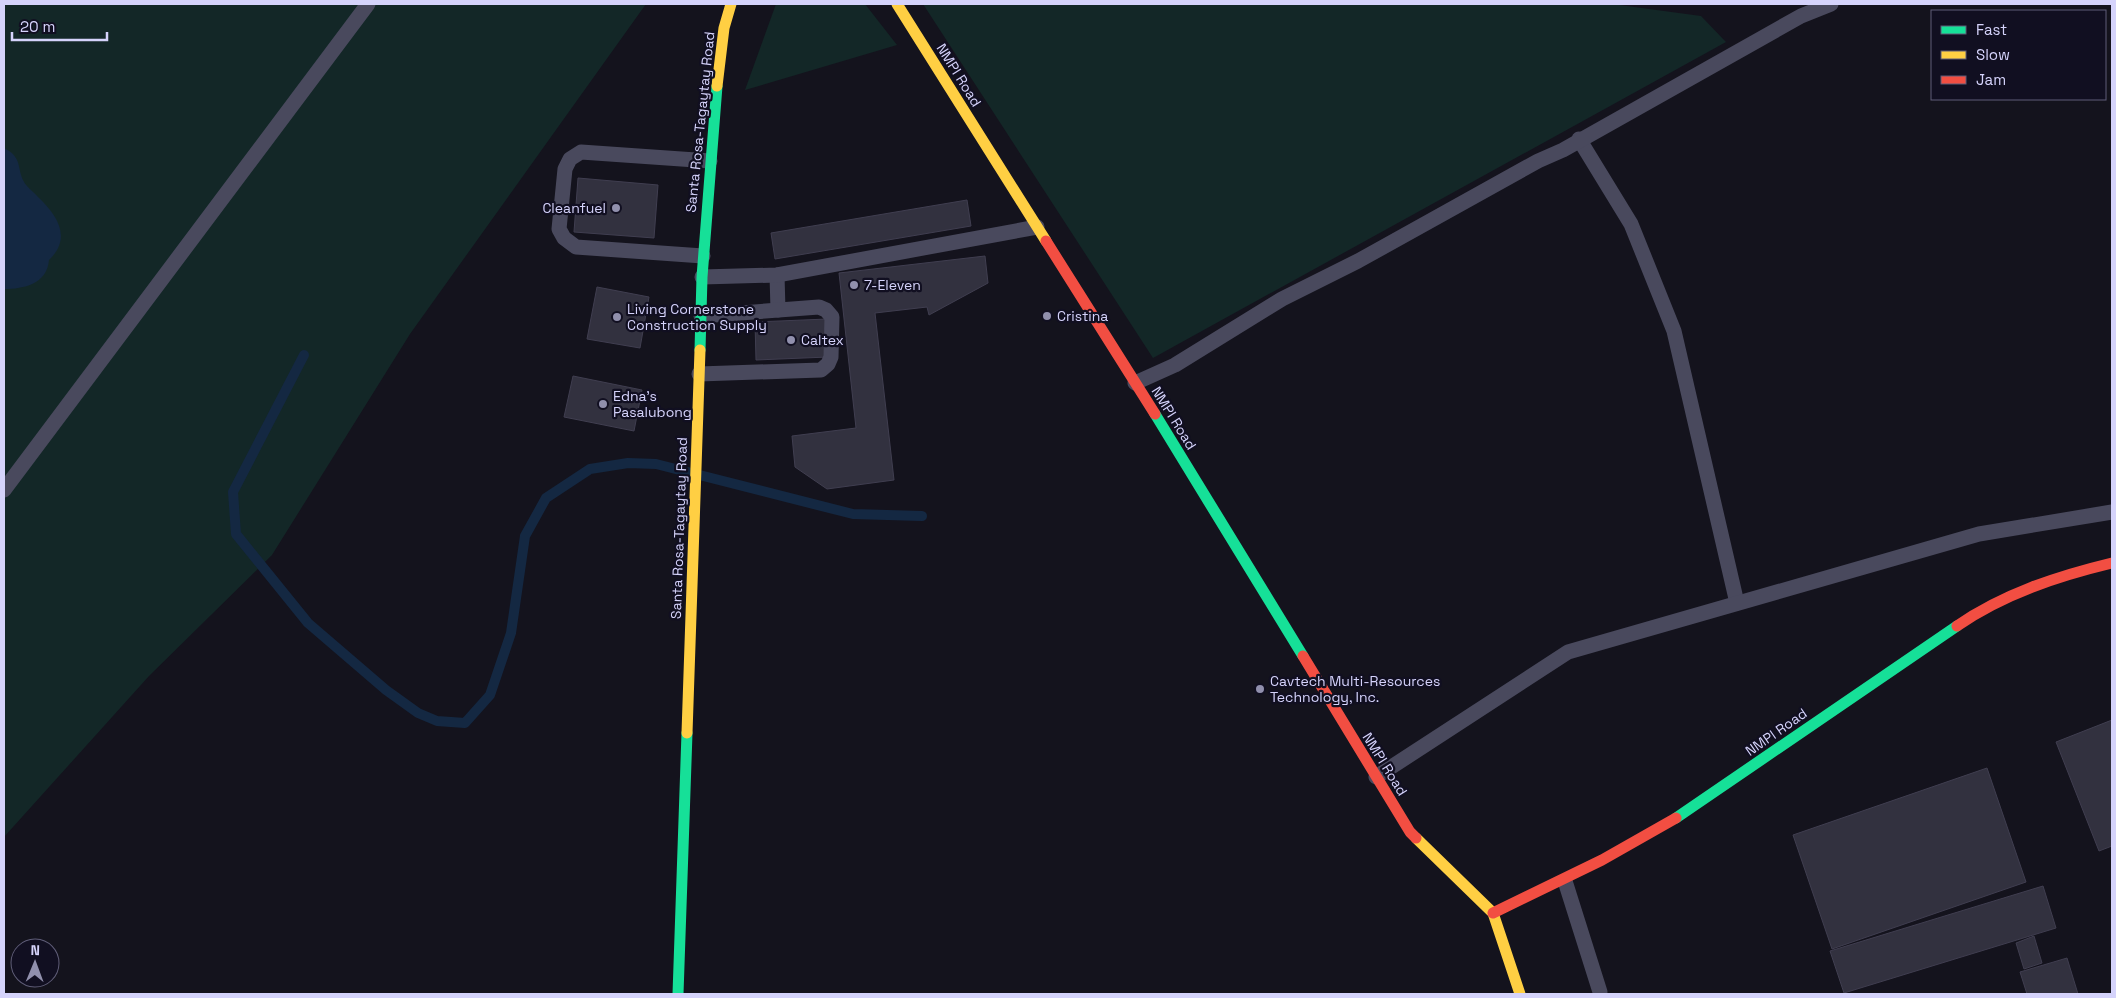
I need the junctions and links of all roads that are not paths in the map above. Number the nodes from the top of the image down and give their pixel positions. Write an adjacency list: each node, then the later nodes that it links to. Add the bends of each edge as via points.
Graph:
1 (368, 4): 15 (lane)
2 (731, 4): 6 (street, Santa Rosa-Tagaytay Road, via 724,28)
3 (897, 4): 7 (street, NMPI Road)
4 (1832, 4): 5 (lane, via 1801,16)
5 (1579, 139): 14 (lane, via 1282,299 1175,365); 18 (lane, via 1631,224 1674,331)
6 (710, 161): 8 (street, Santa Rosa-Tagaytay Road); 8 (lane, via 581,152 570,159 565,168 559,229 564,238 576,247)
7 (1037, 228): 9 (lane); 14 (street, NMPI Road)
8 (703, 256): 10 (street, Santa Rosa-Tagaytay Road)
9 (777, 275): 10 (lane); 11 (lane)
10 (702, 277): 12 (street, Santa Rosa-Tagaytay Road)
11 (778, 310): 12 (lane); 13 (lane, via 819,307 832,317 831,357 821,370)
12 (701, 316): 13 (street, Santa Rosa-Tagaytay Road)
13 (699, 374): 23 (street, Santa Rosa-Tagaytay Road)
14 (1135, 384): 19 (street, NMPI Road)
15 (4, 490)
16 (2112, 512): 18 (lane, via 1979,534)
17 (2112, 563): 20 (street, NMPI Road, via 2037,584 1973,615 1666,825)
18 (1737, 603): 19 (lane, via 1568,652)
19 (1376, 776): 21 (street, NMPI Road, via 1410,832)
20 (1565, 881): 21 (street, NMPI Road); 22 (lane)
21 (1492, 913): 24 (street)
22 (1600, 992)
23 (678, 994)
24 (1520, 994)

